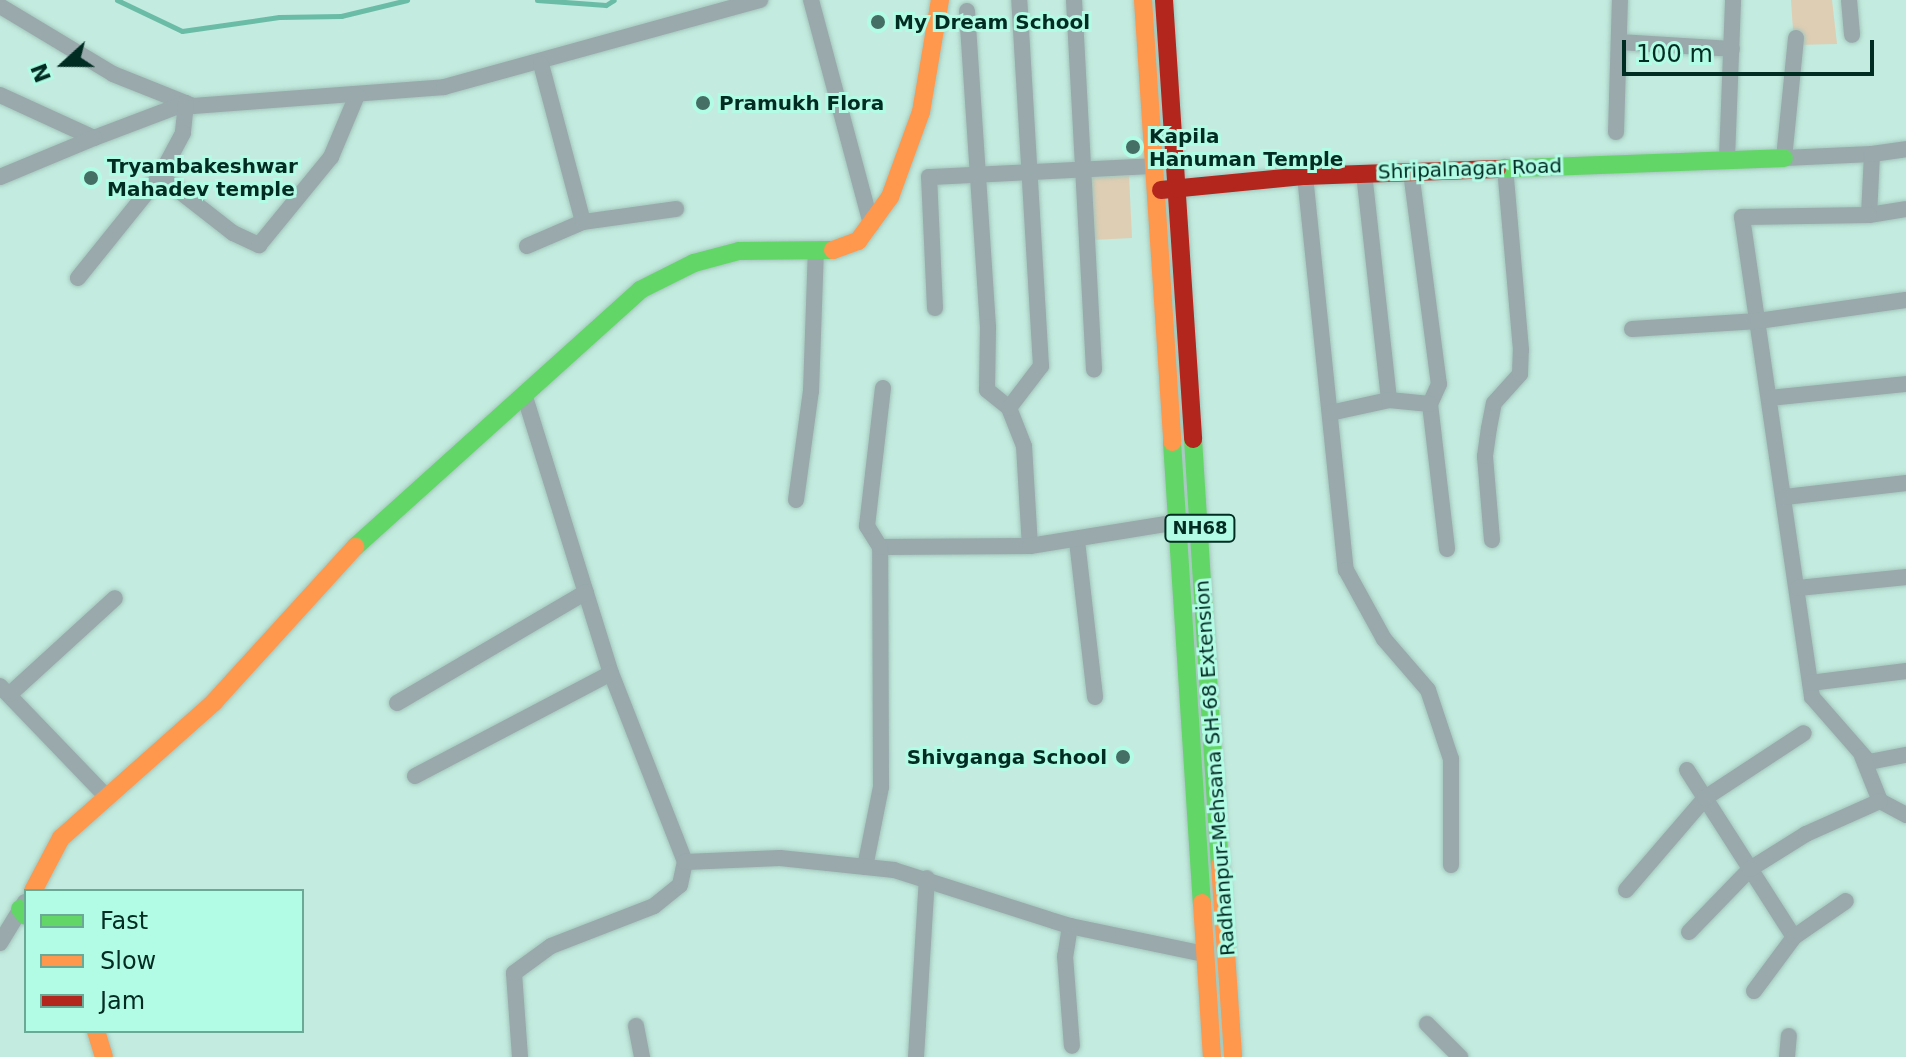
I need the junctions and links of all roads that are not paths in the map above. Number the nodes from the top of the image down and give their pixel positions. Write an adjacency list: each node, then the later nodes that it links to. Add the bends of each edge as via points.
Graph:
1 (760, 0): 17 (street)
2 (811, 0): 43 (street)
3 (940, 0): 43 (main road, via 921,112 890,197)
4 (1019, 0): 30 (street)
5 (1074, 0): 29 (street)
6 (1143, 0): 27 (main road, NH68)
7 (1164, 0): 38 (main road, Radhanpur-Mehsana SH-68 Extension / NH68)
8 (1620, 0): 15 (street)
9 (1733, 0): 16 (street)
10 (1849, 0): 13 (street)
11 (0, 6): 20 (street, via 113,74)
12 (967, 11): 33 (street)
13 (1852, 35)
14 (1796, 38): 26 (street)
15 (1619, 42): 16 (street); 21 (street)
16 (1732, 49): 25 (street)
17 (541, 64): 19 (street, via 444,87); 42 (street)
18 (0, 95): 22 (street)
19 (357, 95): 20 (street); 34 (street, via 331,157 259,245 233,233)
20 (186, 103): 22 (street); 34 (street, via 183,133)
21 (1616, 132)
22 (94, 138): 36 (street)
23 (1906, 149): 24 (street)
24 (1872, 154): 26 (street); 41 (street)
25 (1727, 158): 26 (main road, Shripalnagar Road); 28 (main road, Shripalnagar Road)
26 (1784, 158)
27 (1154, 166): 29 (street); 37 (main road, NH68)
28 (1505, 167): 31 (main road, Shripalnagar Road); 65 (street, via 1520,374 1494,403 1489,428 1485,456)
29 (1083, 170): 30 (street); 51 (street)
30 (1029, 172): 33 (street); 58 (street, via 1041,366)
31 (1411, 172): 32 (main road, Shripalnagar Road); 57 (street, via 1439,384)
32 (1364, 173): 35 (main road, Shripalnagar Road); 56 (street)
33 (978, 174): 48 (street, via 929,177); 58 (street, via 987,390)
34 (160, 176): 46 (street)
35 (1305, 176): 38 (main road, Shripalnagar Road); 59 (street)
36 (0, 177)
37 (1156, 190): 38 (main road, Shripalnagar Road); 64 (main road, NH68)
38 (1177, 190): 63 (main road, Radhanpur-Mehsana SH-68 Extension / NH68)
39 (676, 209): 42 (street)
40 (1906, 209): 41 (street)
41 (1869, 215): 49 (street, via 1742,217)
42 (583, 222): 44 (street)
43 (871, 224): 45 (main road, via 858,241)
44 (527, 246)
45 (816, 250): 54 (main road, via 739,251 694,263 640,290); 62 (street, via 811,391)
46 (78, 278)
47 (1906, 300): 49 (street)
48 (935, 308)
49 (1758, 321): 50 (street); 55 (street)
50 (1632, 329)
51 (1094, 369)
52 (1906, 384): 55 (street)
53 (883, 388): 68 (street, via 867,496 867,526)
54 (524, 394): 72 (street); 85 (main road, via 358,543 214,702)
55 (1770, 398): 61 (street)
56 (1389, 400): 57 (street); 59 (street)
57 (1430, 404): 69 (street)
58 (1009, 408): 67 (street, via 1024,446)
59 (1330, 413): 90 (street, via 1346,570 1384,639 1428,690 1451,759)
60 (1906, 483): 61 (street)
61 (1785, 497): 71 (street)
62 (796, 500)
63 (1199, 518): 64 (street); 114 (main road, Radhanpur-Mehsana SH-68 Extension / NH68)
64 (1178, 522): 66 (street); 102 (main road, NH68)
65 (1492, 540)
66 (1077, 541): 67 (street); 78 (street)
67 (1030, 546): 68 (street)
68 (880, 547): 91 (street, via 881,787)
69 (1447, 549)
70 (1906, 577): 71 (street)
71 (1798, 588): 76 (street)
72 (586, 592): 75 (street); 79 (street)
73 (115, 598): 77 (street)
74 (1906, 671): 76 (street)
75 (611, 673): 84 (street); 89 (street)
76 (1810, 683): 81 (street, via 1812,697)
77 (5, 690): 85 (street)
78 (1095, 697)
79 (397, 703)
80 (1804, 733): 86 (street)
81 (1861, 752): 82 (street, via 1869,762); 87 (street)
82 (1906, 755)
83 (1687, 770): 86 (street)
84 (415, 776)
85 (107, 797): 94 (main road, via 61,838)
86 (1705, 798): 92 (street); 95 (street)
87 (1880, 801): 88 (street); 92 (street, via 1806,834)
88 (1906, 815)
89 (685, 862): 91 (street, via 780,858); 110 (street, via 680,885 654,906 551,946 514,973)
90 (1451, 865)
91 (865, 867): 93 (street)
92 (1750, 869): 99 (street); 100 (street)
93 (927, 878): 98 (street); 112 (street)
94 (34, 889)
95 (1626, 890)
96 (1846, 901): 100 (street)
97 (24, 908): 101 (street)
98 (1070, 926): 102 (street); 108 (street, via 1065,956)
99 (1689, 932)
100 (1794, 937): 103 (street)
101 (0, 943)
102 (1204, 954): 113 (main road, NH68)
103 (1754, 991)
104 (1427, 1024): 115 (street)
105 (636, 1026): 111 (street)
106 (97, 1033): 109 (main road)
107 (1789, 1036): 116 (street)
108 (1072, 1046)
109 (104, 1057)
110 (520, 1057)
111 (642, 1057)
112 (916, 1057)
113 (1212, 1057)
114 (1233, 1057)
115 (1460, 1057)
116 (1787, 1057)

